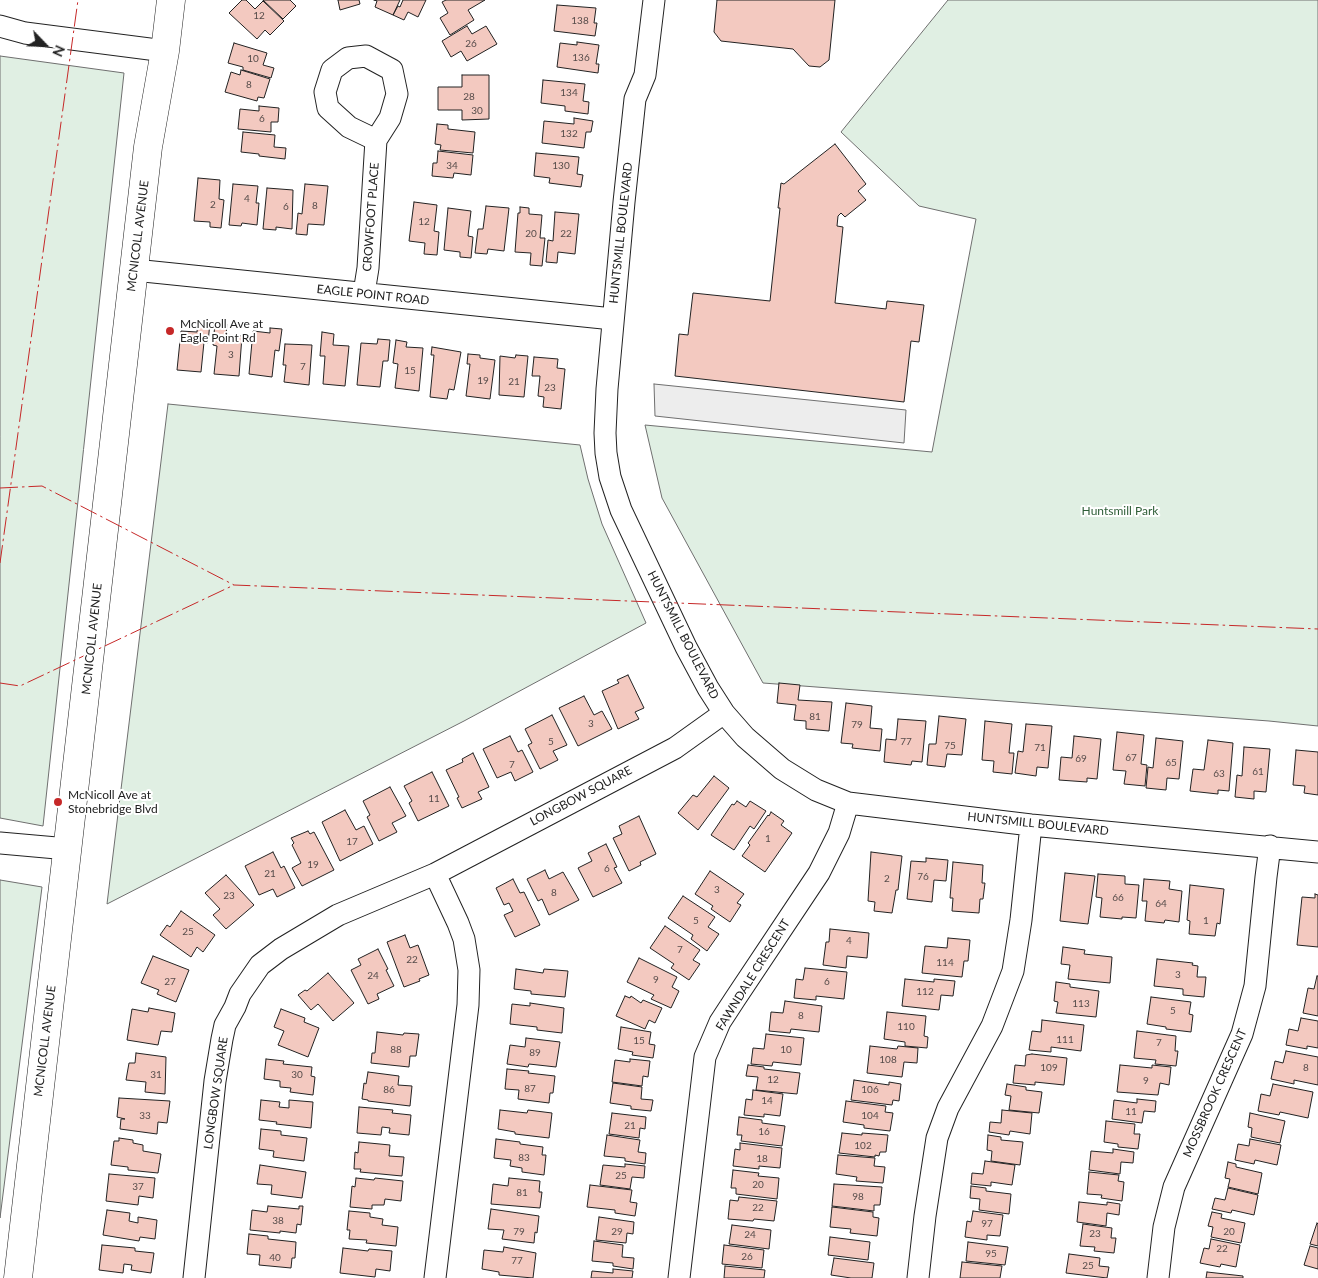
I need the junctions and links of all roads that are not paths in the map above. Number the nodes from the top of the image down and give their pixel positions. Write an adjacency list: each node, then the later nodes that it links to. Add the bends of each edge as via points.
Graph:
1 (171, 0): 4 (main road, MCNICOLL AVENUE)
2 (654, 0): 8 (street, HUNTSMILL BOULEVARD, via 645,75 635,99)
3 (0, 26): 4 (street, via 24,33)
4 (165, 51): 6 (main road, MCNICOLL AVENUE, via 148,147)
5 (376, 140): 7 (street, CROWFOOT PLACE)
6 (134, 270): 7 (street, EAGLE POINT ROAD); 14 (main road, MCNICOLL AVENUE)
7 (364, 293): 8 (street, EAGLE POINT ROAD)
8 (613, 319): 9 (street, HUNTSMILL BOULEVARD, via 605,433 610,477 621,510 686,647)
9 (724, 713): 10 (street, HUNTSMILL BOULEVARD, via 745,738 782,769 816,790); 16 (street, LONGBOW SQUARE, via 675,748)
10 (848, 803): 11 (street, HUNTSMILL BOULEVARD); 20 (street, FAWNDALE CRESCENT, via 839,833 819,873 734,999 705,1057)
11 (1031, 824): 13 (street, HUNTSMILL BOULEVARD); 21 (street, via 1013,971 992,1026 948,1108 937,1138)
12 (0, 843): 14 (street)
13 (1270, 846): 15 (street, HUNTSMILL BOULEVARD); 22 (street, MOSSBROOK CRESCENT, via 1255,986 1242,1034 1174,1187 1164,1227)
14 (68, 849): 17 (main road, MCNICOLL AVENUE)
15 (1318, 852)
16 (435, 874): 18 (street, LONGBOW SQUARE, via 338,915 280,949 260,965 240,994 226,1025 215,1081); 19 (street, via 458,922 469,970 468,1005)
17 (18, 1278)
18 (194, 1278)
19 (435, 1278)
20 (679, 1278)
21 (918, 1278)
22 (1158, 1278)

